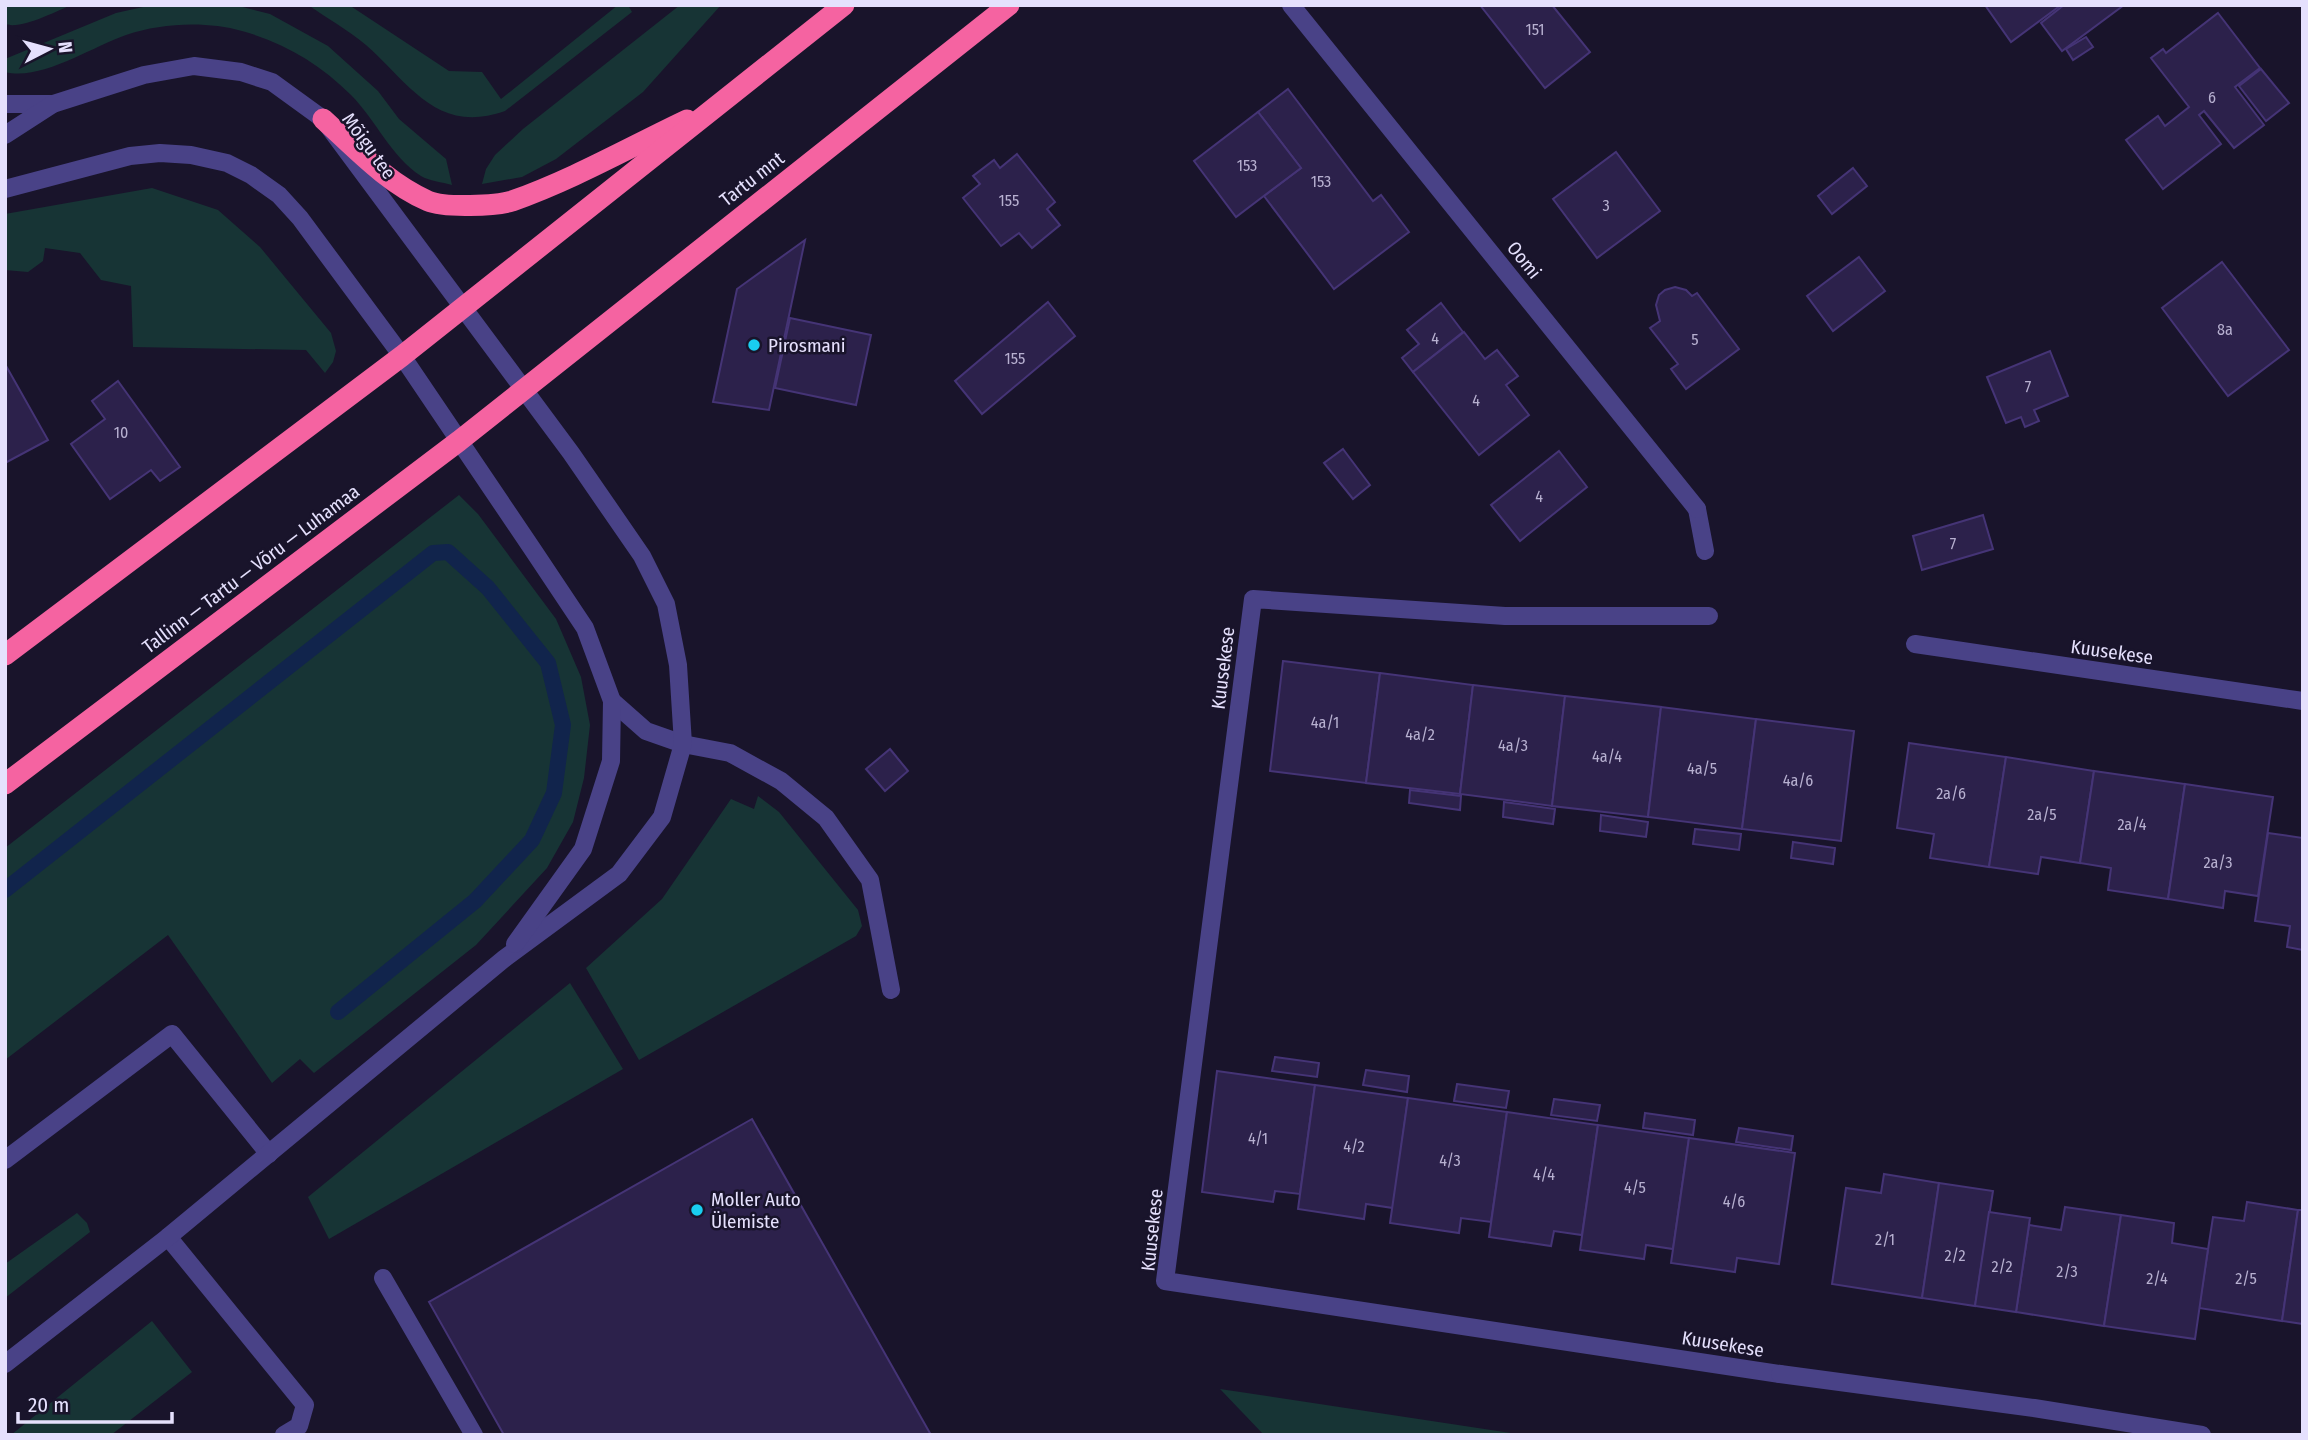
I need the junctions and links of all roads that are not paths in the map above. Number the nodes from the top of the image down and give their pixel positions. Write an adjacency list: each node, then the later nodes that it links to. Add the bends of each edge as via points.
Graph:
1 (844, 5): 4 (highway)
2 (1009, 5): 12 (highway, Tartu mnt)
3 (1292, 5): 14 (street, Oomi, via 1697,509)
4 (720, 103): 7 (highway, via 510,202 466,205 431,203 394,183); 10 (highway)
5 (5, 104): 6 (street)
6 (53, 104): 7 (street, Mõigu tee, via 144,75 194,66 272,82); 8 (street, Mõigu tee)
7 (323, 119): 10 (street, Mõigu tee)
8 (5, 135)
9 (5, 189): 11 (street, via 130,156 191,155 227,163 279,195 300,218)
10 (461, 308): 11 (highway); 12 (street, Mõigu tee)
11 (402, 356): 13 (street); 17 (highway)
12 (523, 390): 13 (highway, Tallinn — Tartu — Võru — Luhamaa); 20 (street, Mõigu tee, via 642,556 666,604 678,665)
13 (459, 441): 18 (street, via 584,628); 21 (highway, Tallinn — Tartu — Võru — Luhamaa)
14 (1705, 551)
15 (1709, 616): 31 (street, Kuusekese, via 1506,616 1253,599 1165,1282)
16 (1915, 644): 19 (street, Kuusekese)
17 (5, 655)
18 (612, 701): 20 (street, via 646,731); 22 (street, via 611,761 583,849)
19 (2303, 701)
20 (683, 744): 22 (street, Mõigu tee, via 662,817 619,874); 23 (street, via 730,753 781,781 827,818 870,880)
21 (5, 784)
22 (505, 958): 24 (street)
23 (891, 990)
24 (269, 1154): 25 (street, via 172,1034); 26 (street)
25 (5, 1160)
26 (168, 1237): 28 (street); 29 (street, via 305,1405 299,1426)
27 (383, 1278): 30 (street)
28 (5, 1364)
29 (284, 1435)
30 (474, 1435)
31 (2202, 1435)

